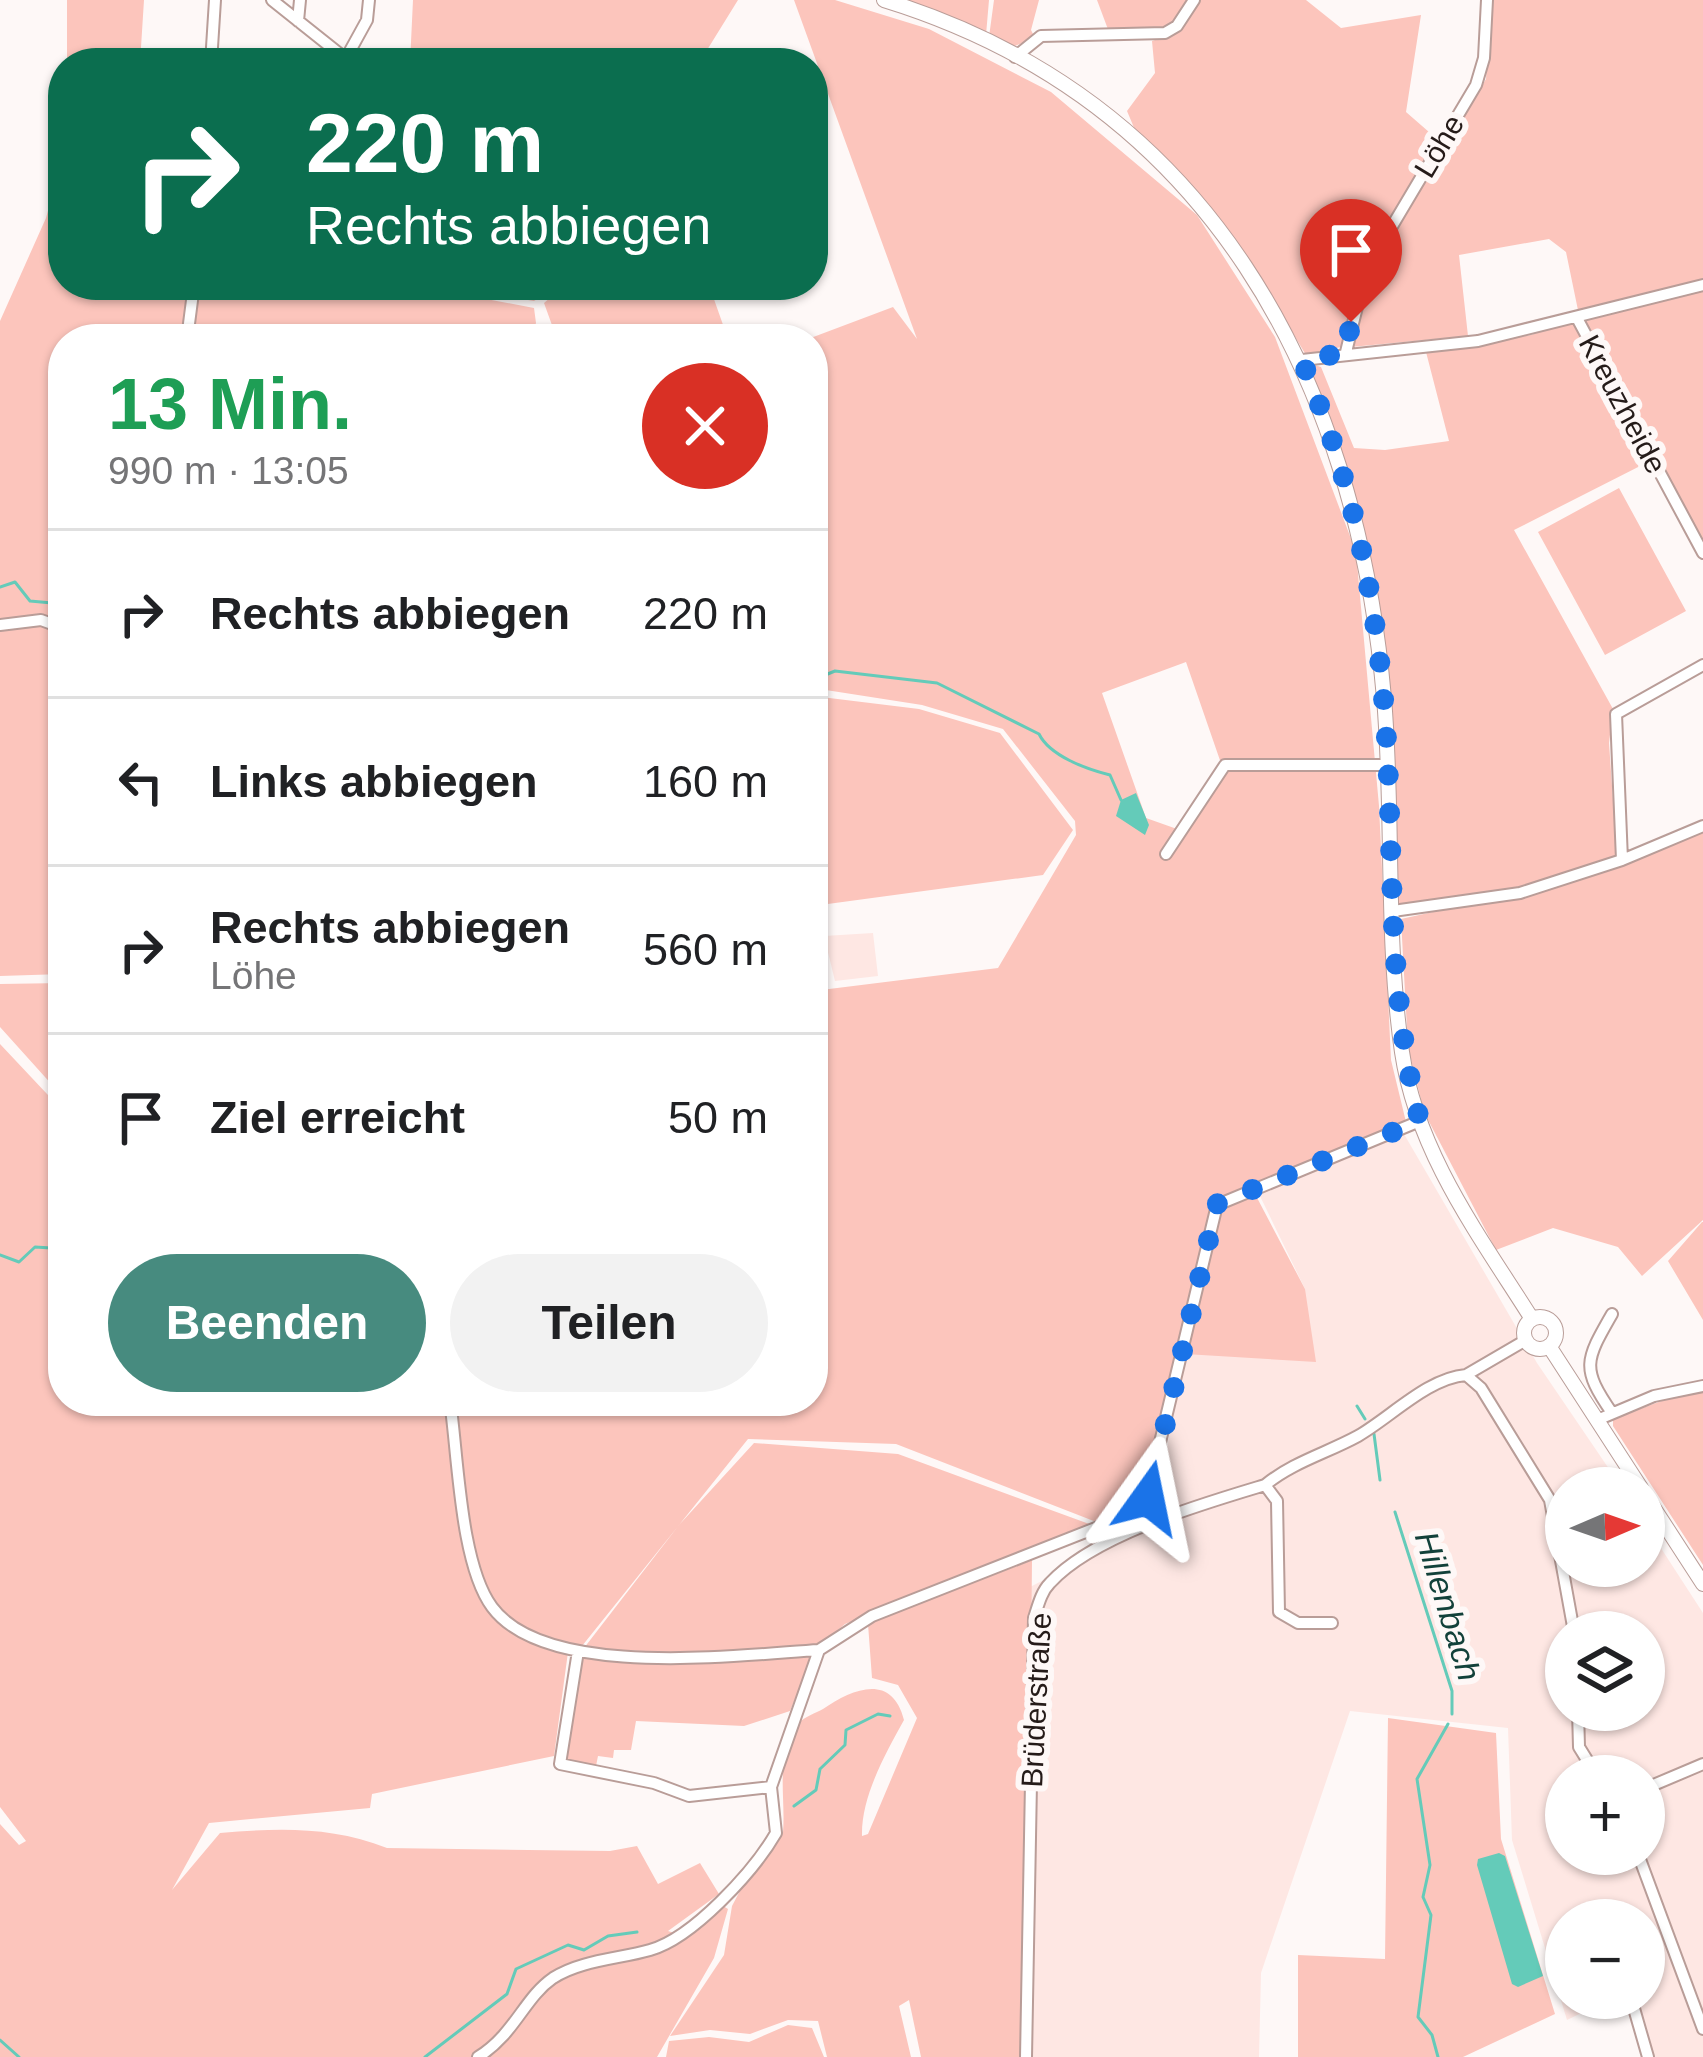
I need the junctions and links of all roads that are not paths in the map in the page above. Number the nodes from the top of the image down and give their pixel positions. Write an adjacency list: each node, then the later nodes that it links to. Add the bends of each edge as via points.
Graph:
1 (214, 0): 9 (street)
2 (272, 0): 8 (street)
3 (300, 0): 8 (street)
4 (368, 0): 11 (street)
5 (884, 0): 12 (main road)
6 (1195, 0): 12 (street, via 1165,33 1041,36)
7 (1487, 0): 15 (street, Löhe, via 1476,85 1366,270)
8 (298, 21): 10 (street)
9 (212, 48)
10 (330, 48)
11 (352, 48)
12 (1015, 57): 16 (main road, via 1102,114 1189,194 1244,262)
13 (1703, 285): 14 (street)
14 (1577, 318): 15 (street, via 1478,341); 17 (street, Kreuzheide)
15 (1346, 352): 16 (street)
16 (1302, 361): 21 (main road, via 1329,424 1364,551)
17 (1703, 554)
18 (48, 623): 19 (street)
19 (0, 625)
20 (1703, 665): 24 (street, via 1616,714)
21 (1388, 765): 23 (street, via 1225,765); 25 (main road)
22 (1703, 826): 24 (street)
23 (1166, 854)
24 (1622, 860): 25 (street, via 1535,890)
25 (1393, 911): 26 (main road, via 1402,1053)
26 (1420, 1121): 28 (main road, via 1460,1207); 42 (street, via 1217,1204 1144,1509 849,1626)
27 (1612, 1315): 33 (street, via 1588,1364)
28 (1532, 1319): 29 (main road); 30 (main road, via 1553,1324)
29 (1526, 1340): 30 (main road); 31 (street, Brüderstraße)
30 (1549, 1346): 35 (main road)
31 (1466, 1375): 37 (street, Brüderstraße); 40 (street, via 1550,1500)
32 (1703, 1386): 33 (street)
33 (1612, 1413): 35 (street)
34 (452, 1416): 43 (street, via 466,1533 491,1606 530,1641)
35 (1597, 1420): 36 (main road)
36 (1627, 1467)
37 (1265, 1485): 41 (street, via 1277,1501 1279,1612 1298,1623); 51 (street, Brüderstraße, via 1145,1528 1074,1562 1046,1587 1034,1618)
38 (1665, 1525): 39 (main road)
39 (1703, 1584)
40 (1570, 1611)
41 (1332, 1623)
42 (820, 1650): 43 (street, via 700,1657); 46 (street)
43 (578, 1651): 46 (street, via 560,1765 689,1796)
44 (1703, 1765): 45 (street)
45 (1665, 1780)
46 (771, 1787): 50 (street, via 776,1833 731,1894 656,1949 556,1976 504,2041)
47 (1645, 1875): 49 (street)
48 (1637, 2019): 52 (street)
49 (1703, 2029)
50 (478, 2057)
51 (1026, 2057)
52 (1648, 2057)

